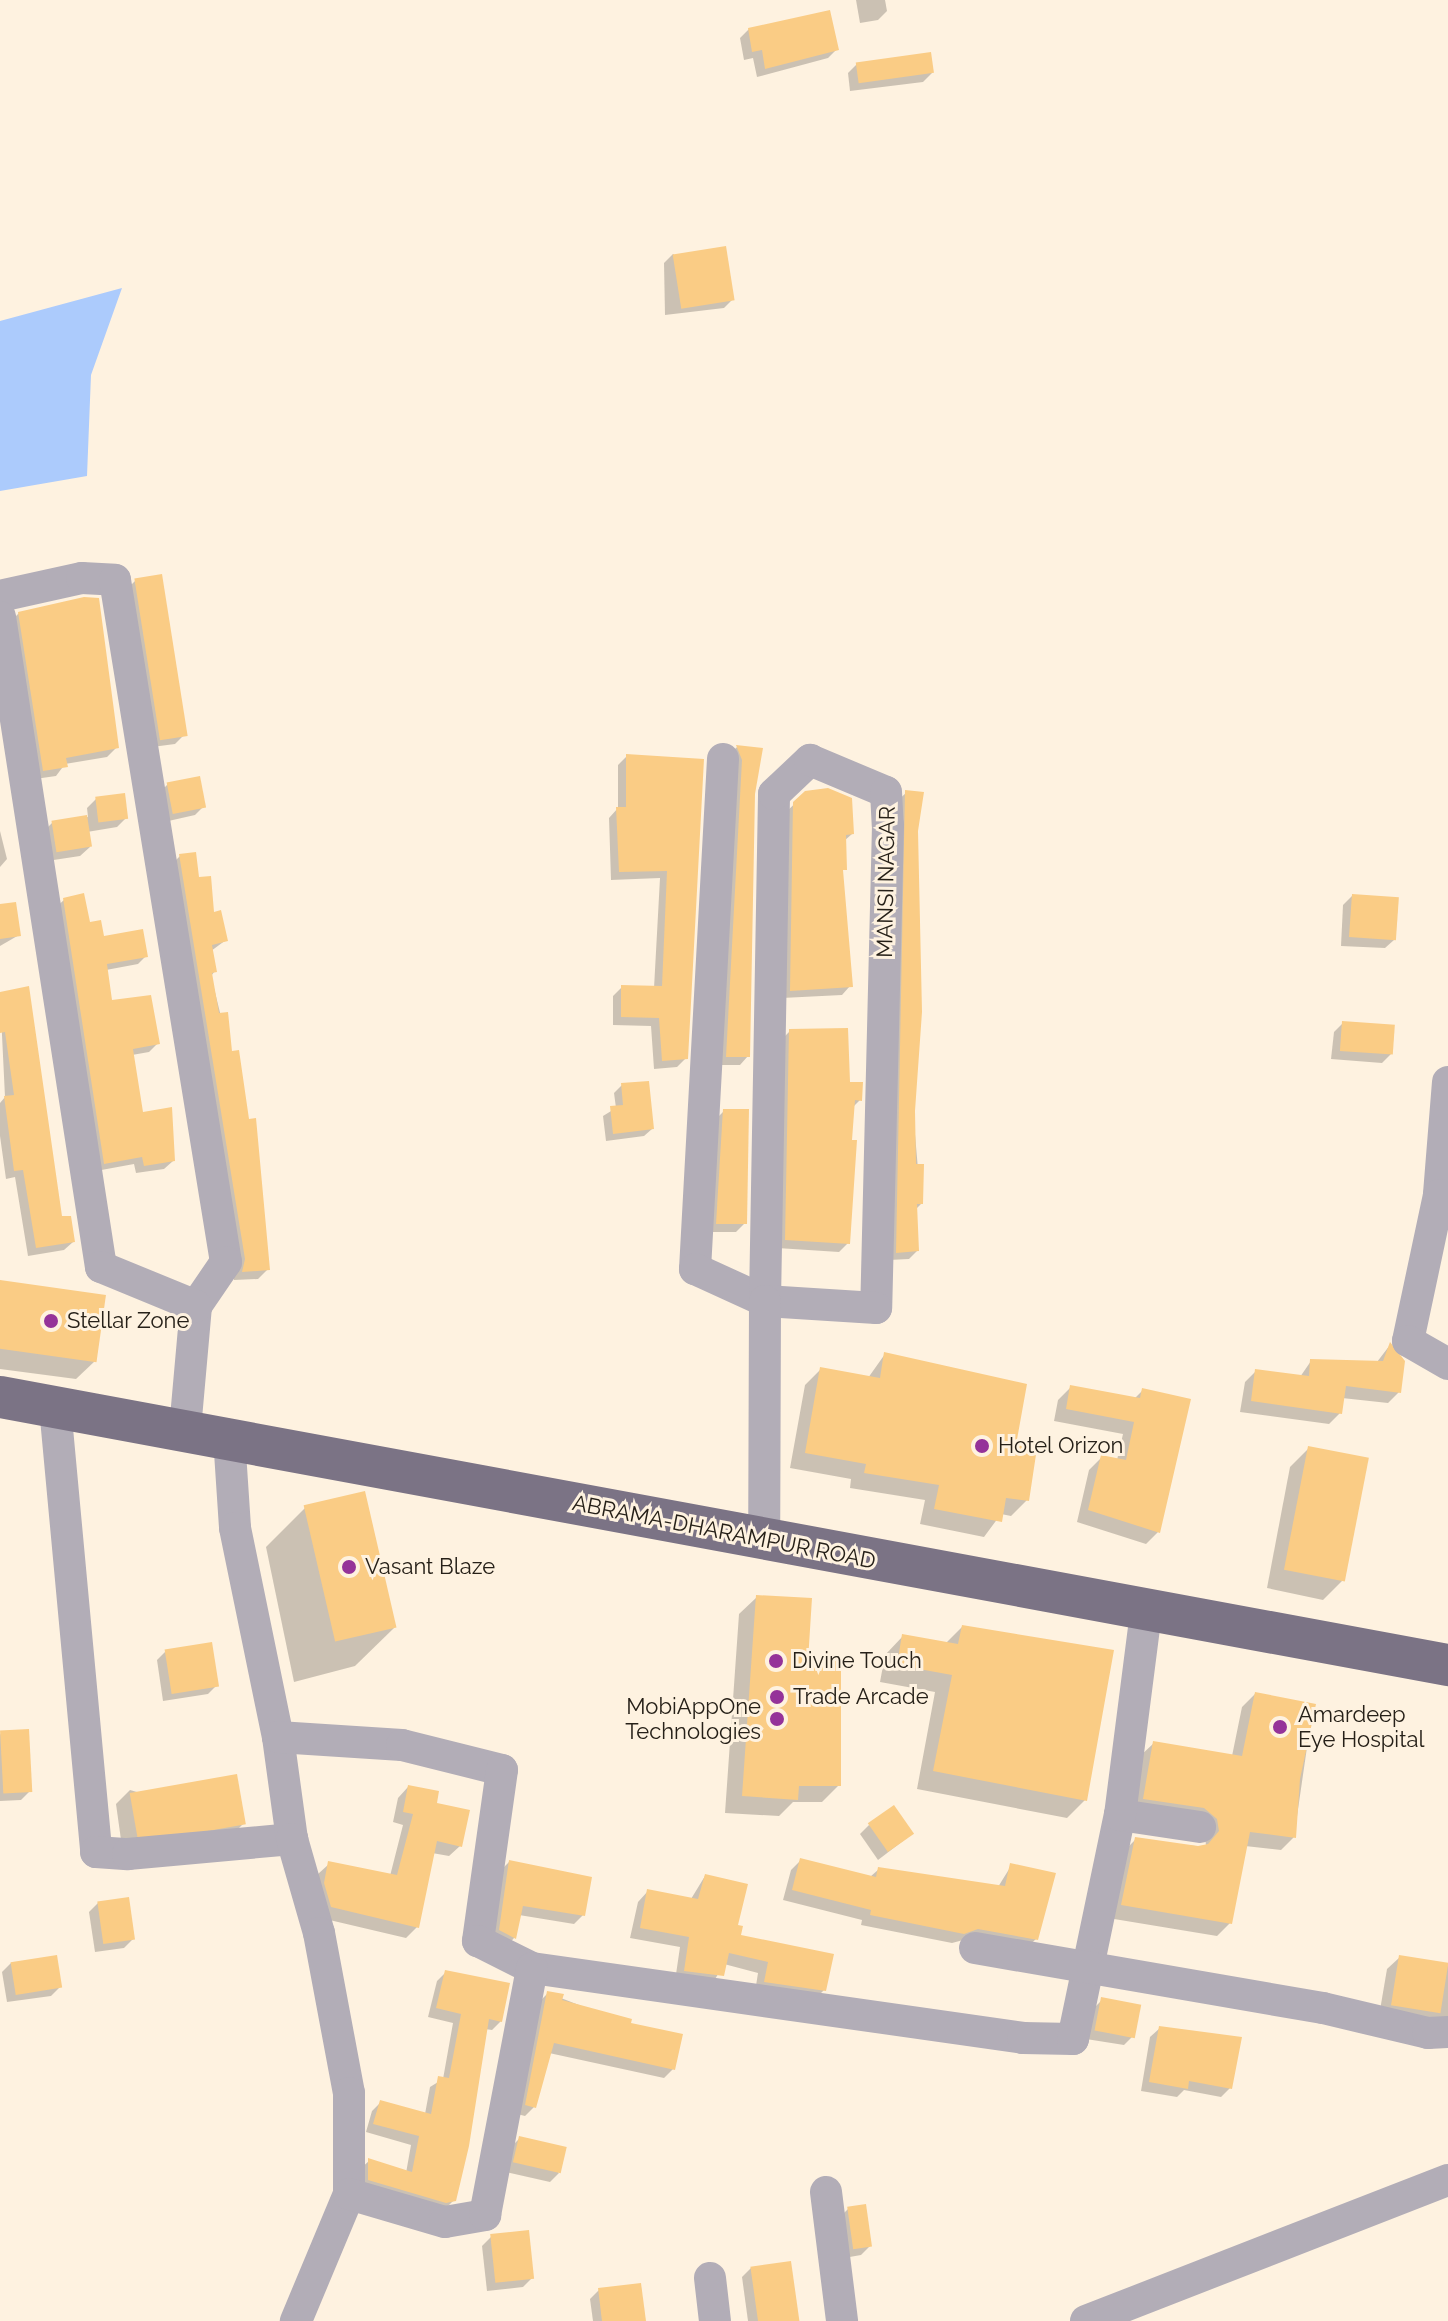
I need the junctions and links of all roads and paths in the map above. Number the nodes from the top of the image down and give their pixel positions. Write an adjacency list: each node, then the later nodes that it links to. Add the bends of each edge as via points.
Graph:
1 (0, 596): 6 (street, via 82,578 115,580 226,1262)
2 (0, 617): 6 (street, via 101,1267)
3 (723, 759): 5 (street, MANSI NAGAR, via 695,1269)
4 (1448, 1082): 7 (street, via 1439,1195 1408,1341)
5 (765, 1301): 5 (street, MANSI NAGAR, via 876,1308 886,792 810,760 774,794); 12 (street, MANSI NAGAR)
6 (196, 1306): 10 (street)
7 (1448, 1364)
8 (0, 1397): 9 (main road, ABRAMA-DHARAMPUR ROAD)
9 (55, 1407): 10 (main road, ABRAMA-DHARAMPUR ROAD); 18 (street, via 96,1852 128,1854)
10 (185, 1430): 11 (main road, ABRAMA-DHARAMPUR ROAD)
11 (229, 1437): 12 (main road, ABRAMA-DHARAMPUR ROAD); 15 (street, via 235,1528)
12 (764, 1540): 13 (main road, ABRAMA-DHARAMPUR ROAD)
13 (1146, 1611): 14 (main road, ABRAMA-DHARAMPUR ROAD); 16 (street)
14 (1448, 1665)
15 (278, 1737): 18 (street); 20 (street, via 402,1745 502,1770 478,1941)
16 (1120, 1815): 17 (street); 21 (street)
17 (1200, 1827)
18 (292, 1839): 25 (street, via 319,1933 349,2093)
19 (975, 1948): 21 (street)
20 (532, 1968): 21 (street, via 1023,2038 1073,2039); 25 (street, via 485,2215 445,2222)
21 (1090, 1969): 22 (street, via 1323,2008 1428,2033)
22 (1448, 2032)
23 (1448, 2180): 30 (street)
24 (826, 2192): 29 (street)
25 (349, 2194): 27 (street)
26 (710, 2278): 28 (street)
27 (296, 2321)
28 (715, 2321)
29 (842, 2321)
30 (1086, 2321)

